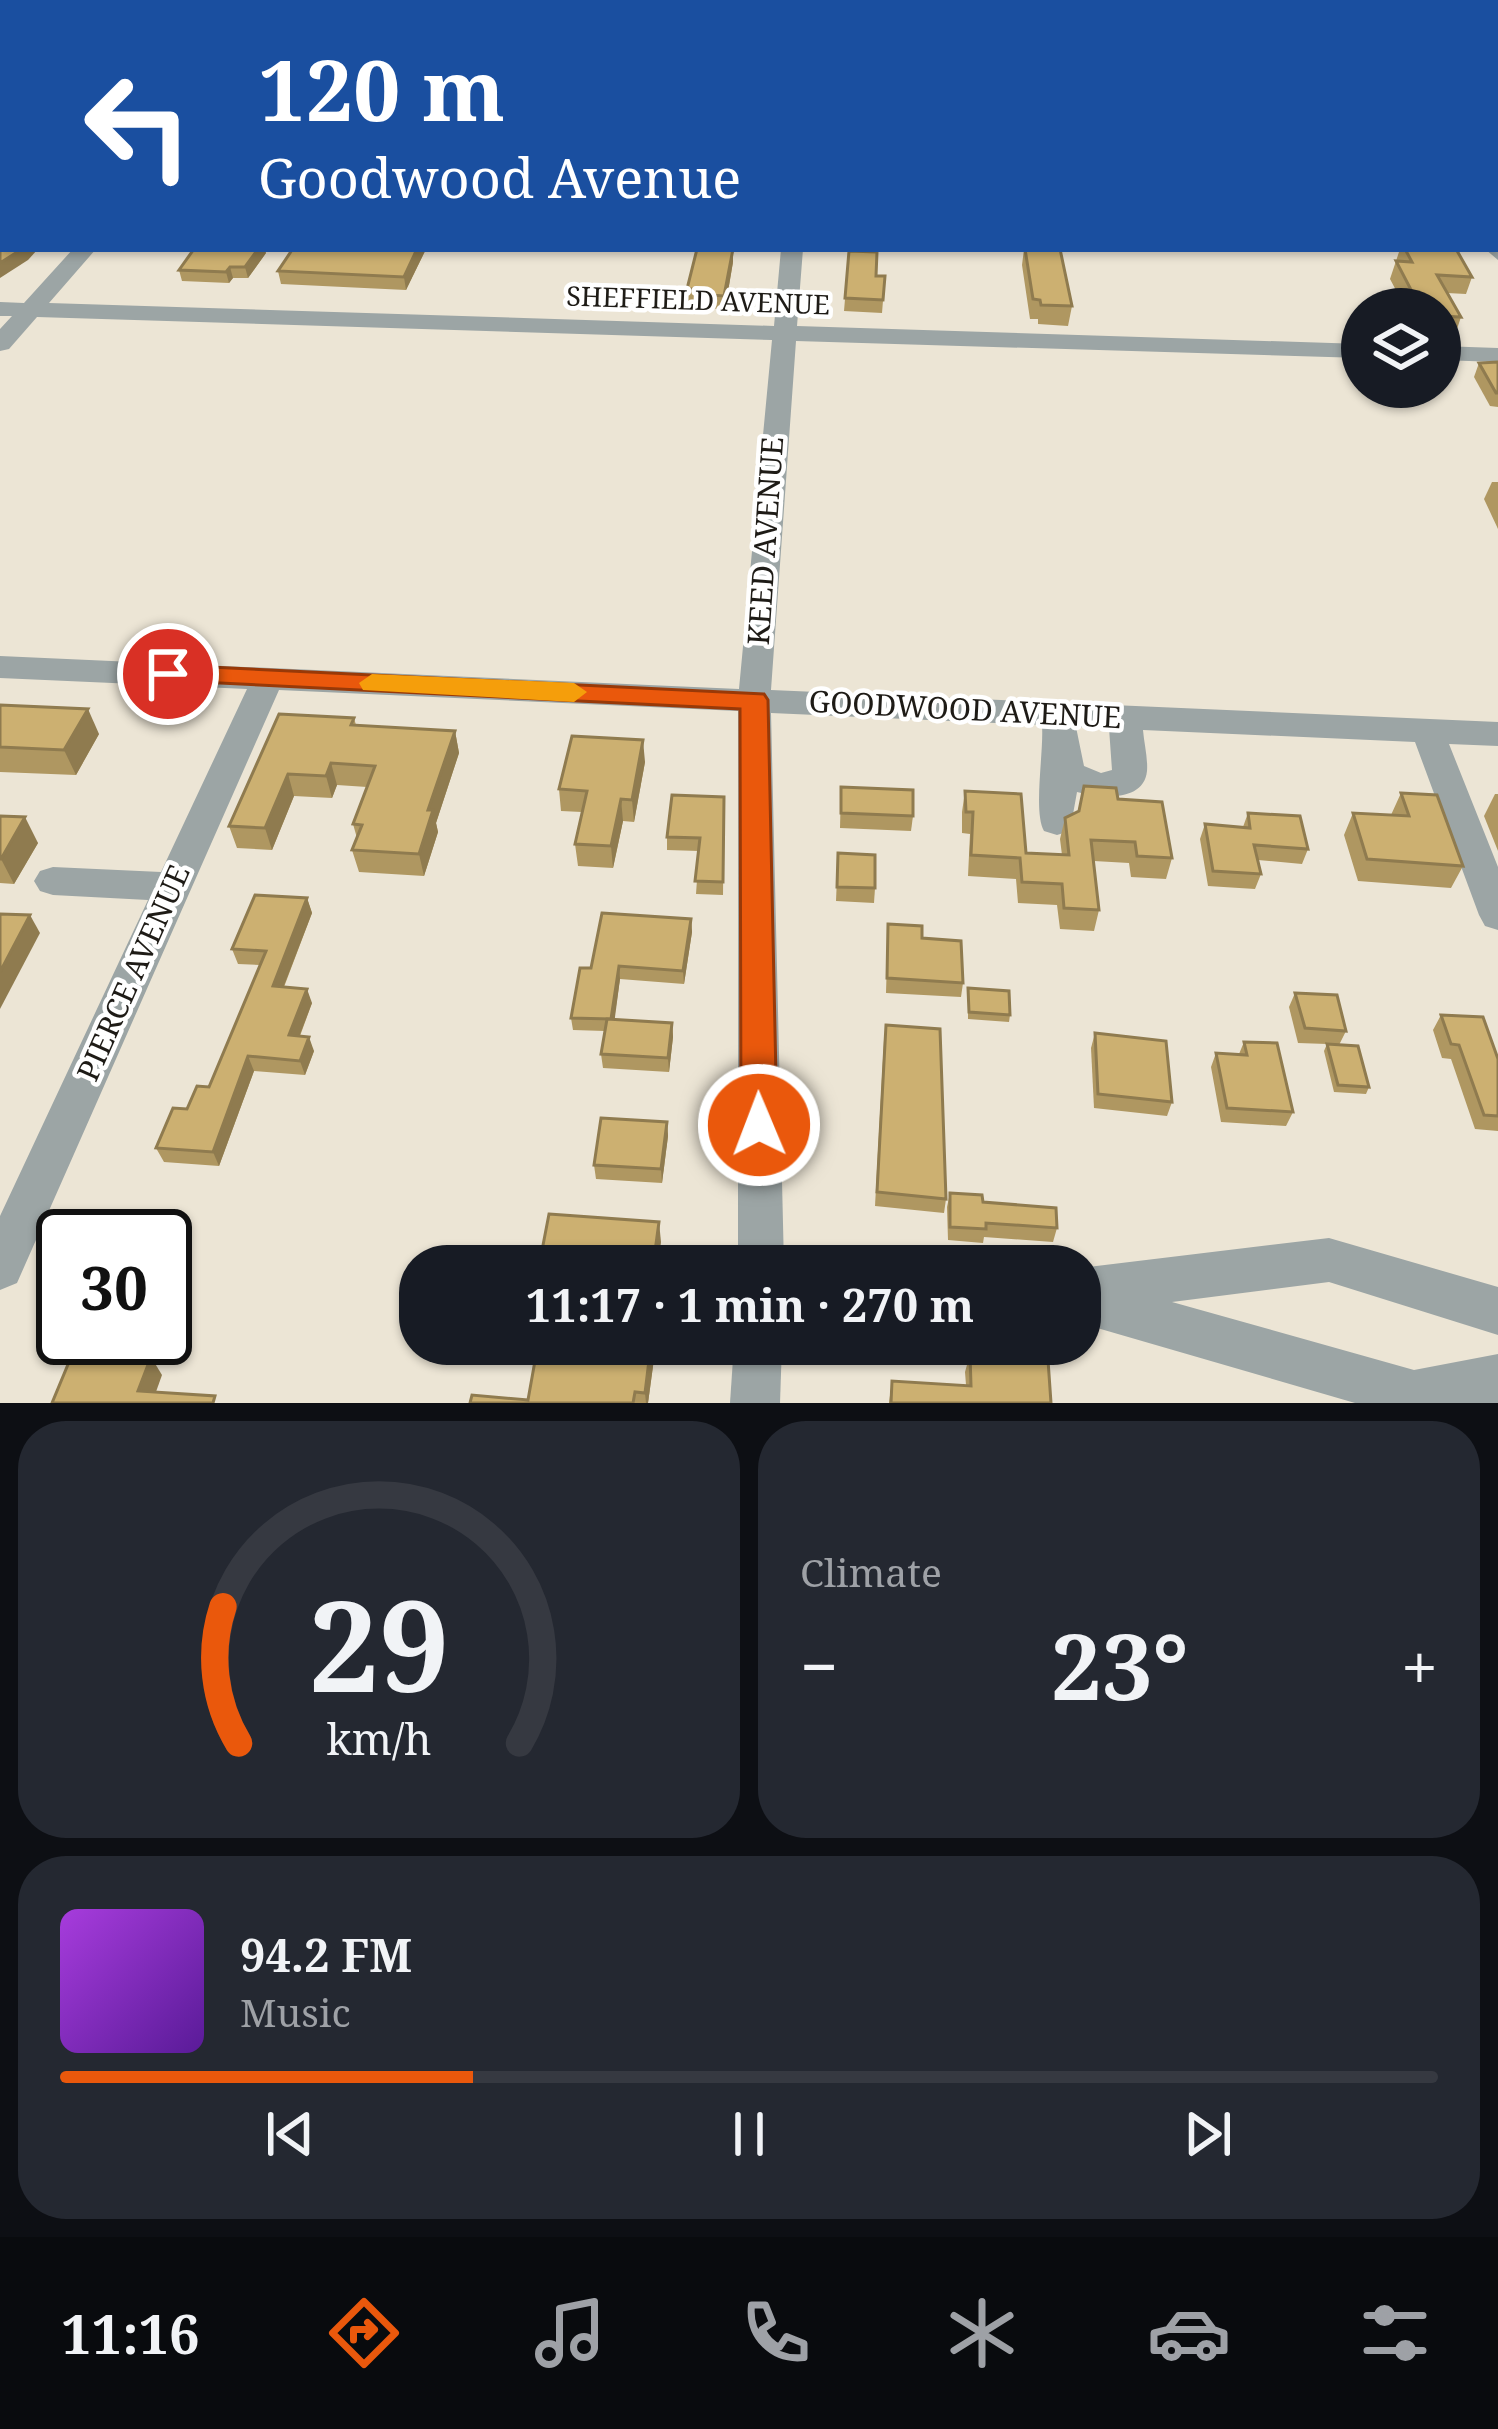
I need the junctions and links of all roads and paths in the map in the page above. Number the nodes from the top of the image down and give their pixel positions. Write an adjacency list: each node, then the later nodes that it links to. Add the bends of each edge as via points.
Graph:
1 (82, 252): 3 (street)
2 (792, 252): 5 (street, KEED AVENUE)
3 (32, 308): 4 (street, SHEFFIELD AVENUE); 5 (street, SHEFFIELD AVENUE); 6 (street)
4 (0, 309)
5 (782, 334): 7 (street, SHEFFIELD AVENUE); 12 (street, KEED AVENUE)
6 (0, 344)
7 (1341, 350)
8 (1461, 354): 9 (street)
9 (1498, 355)
10 (0, 667): 11 (street, GOODWOOD AVENUE)
11 (268, 678): 12 (street, GOODWOOD AVENUE); 20 (street, PIERCE AVENUE)
12 (754, 700): 13 (street, GOODWOOD AVENUE); 22 (street, KEED AVENUE)
13 (1058, 714): 14 (street, GOODWOOD AVENUE); 17 (street)
14 (1125, 717): 15 (street, GOODWOOD AVENUE); 17 (street, via 1130,775 1121,783 1084,782)
15 (1426, 730): 16 (street, GOODWOOD AVENUE); 21 (street)
16 (1498, 734)
17 (1063, 758): 18 (street)
18 (1057, 821)
19 (53, 881): 20 (street)
20 (173, 887): 23 (street, PIERCE AVENUE)
21 (1498, 915)
22 (761, 1245)
23 (0, 1268)
24 (1101, 1288): 26 (street, via 1329,1260)
25 (1101, 1306): 28 (street, via 1414,1395)
26 (1498, 1311)
27 (757, 1365): 29 (street)
28 (1498, 1379)
29 (755, 1403)

